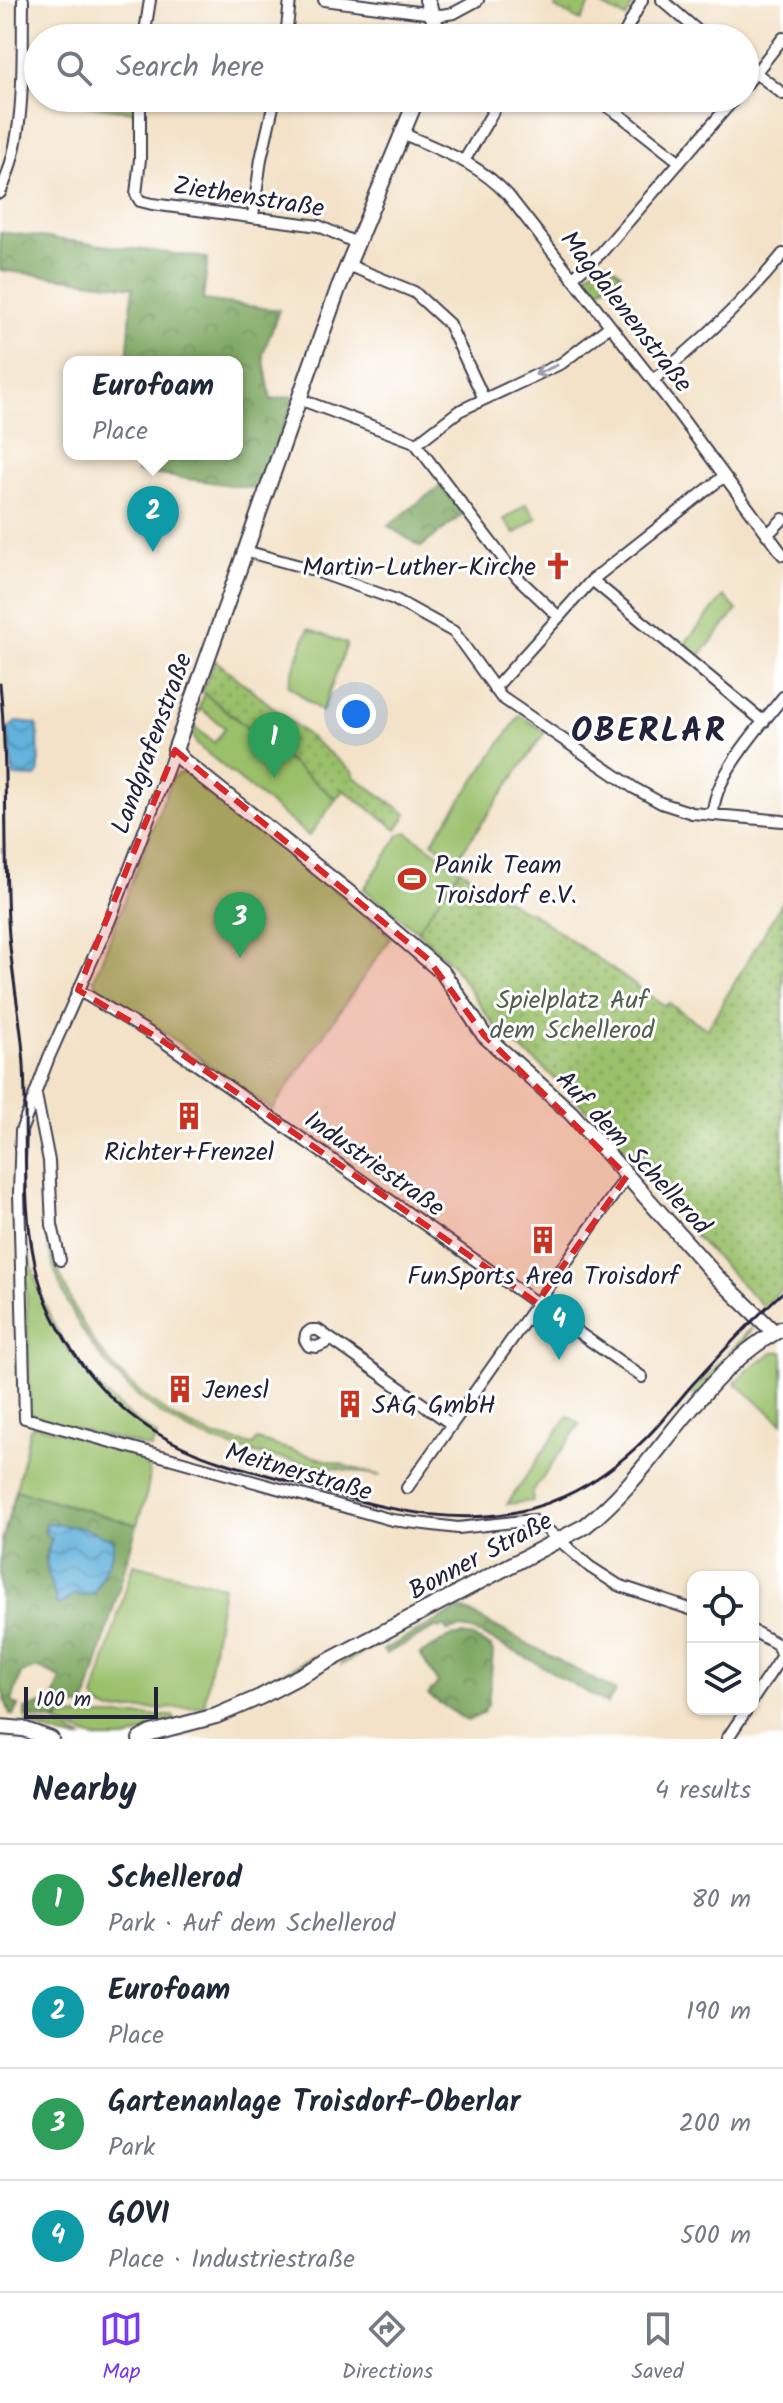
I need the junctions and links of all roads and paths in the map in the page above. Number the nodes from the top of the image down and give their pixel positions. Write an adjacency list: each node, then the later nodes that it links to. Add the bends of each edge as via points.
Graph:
1 (23, 0): 26 (street, via 17,133)
2 (150, 0): 9 (street)
3 (290, 0): 10 (street)
4 (324, 0): 8 (street)
5 (478, 0): 8 (street, via 441,15)
6 (642, 0): 11 (street)
7 (662, 0): 12 (street)
8 (430, 6)
9 (146, 24)
10 (287, 24)
11 (629, 24)
12 (690, 24)
13 (783, 38): 14 (street)
14 (759, 66)
15 (759, 82): 16 (street)
16 (783, 94)
17 (140, 112): 27 (street, Ziethenstraße, via 140,201)
18 (272, 112): 27 (street)
19 (411, 112): 23 (street, Landgrafenstraße)
20 (493, 112): 24 (street)
21 (616, 112): 25 (street)
22 (723, 112): 25 (street)
23 (402, 133): 24 (street, Magdalenenstraße); 28 (street, Landgrafenstraße)
24 (464, 161): 31 (street, Magdalenenstraße, via 508,195)
25 (680, 162): 31 (street, via 601,253)
26 (0, 193)
27 (253, 216): 28 (street, Ziethenstraße, via 319,226)
28 (356, 243): 30 (street, Landgrafenstraße)
29 (783, 254): 33 (street, via 745,300)
30 (348, 265): 34 (street, Landgrafenstraße); 35 (street, via 414,292 449,324)
31 (572, 278): 32 (street, Magdalenenstraße)
32 (610, 326): 33 (street, Magdalenenstraße); 35 (street, one-way to 35, via 562,363)
33 (653, 380): 37 (street, Magdalenenstraße)
34 (299, 399): 36 (street); 40 (street, Landgrafenstraße)
35 (484, 399): 36 (street)
36 (416, 444): 43 (street, via 518,578)
37 (723, 477): 39 (street, Magdalenenstraße); 42 (street)
38 (783, 519): 39 (street)
39 (767, 535): 41 (street, Magdalenenstraße)
40 (245, 551): 44 (street, via 394,599 454,632); 47 (street, Landgrafenstraße)
41 (783, 555)
42 (592, 580): 43 (street); 46 (street)
43 (559, 617): 44 (street)
44 (494, 689): 48 (street, via 646,795 676,809)
45 (783, 697): 46 (street)
46 (764, 722): 48 (street, via 727,774)
47 (175, 750): 50 (street, Landgrafenstraße); 52 (street, Auf dem Schellerod, via 428,959 484,1035 571,1113)
48 (713, 815): 49 (street)
49 (783, 821)
50 (78, 990): 51 (street, Landgrafenstraße); 54 (street, Industriestraße, via 160,1039)
51 (36, 1093): 53 (street); 58 (street, Landgrafenstraße, via 21,1131)
52 (627, 1176): 54 (street); 55 (street, Auf dem Schellerod, via 717,1277)
53 (60, 1260)
54 (537, 1303): 57 (street, Industriestraße); 59 (street)
55 (780, 1334): 61 (street, Bonner Straße, via 723,1372 610,1505)
56 (332, 1340): 59 (street)
57 (642, 1377)
58 (25, 1418): 61 (street, Meitnerstraße, via 392,1520 458,1528 533,1520)
59 (451, 1424): 60 (street)
60 (407, 1488)
61 (559, 1541): 62 (street, Meitnerstraße, via 618,1585); 69 (street, Bonner Straße, via 250,1702)
62 (687, 1608)
63 (759, 1634): 64 (street, via 777,1644)
64 (782, 1655): 65 (street)
65 (759, 1690)
66 (743, 1715): 70 (street)
67 (0, 1727): 68 (street)
68 (51, 1739)
69 (140, 1739)
70 (727, 1739)

